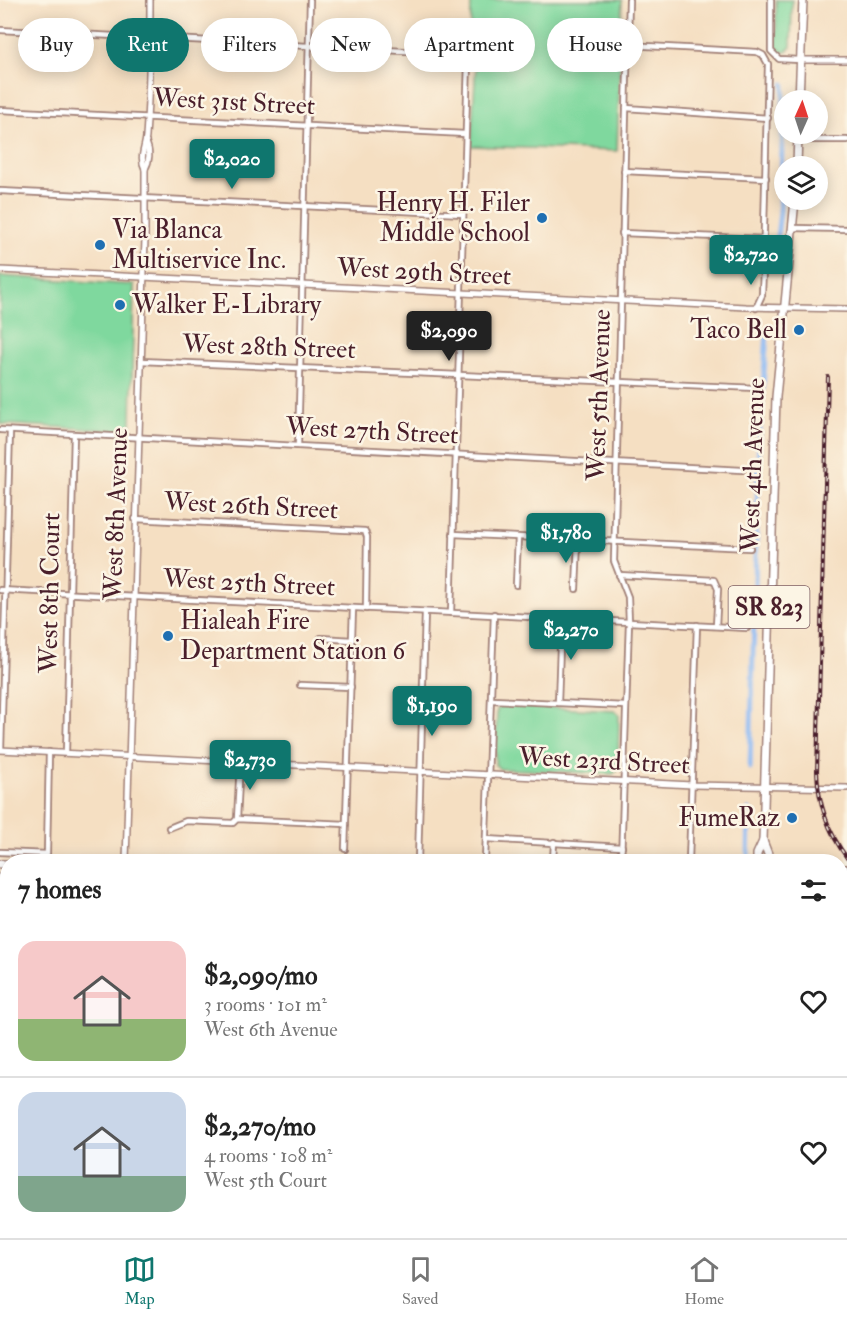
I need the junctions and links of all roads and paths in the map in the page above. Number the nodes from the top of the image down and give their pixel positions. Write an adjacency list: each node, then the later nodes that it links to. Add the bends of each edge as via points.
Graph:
1 (150, 0): 6 (street, West 8th Avenue)
2 (310, 0): 11 (street)
3 (629, 0): 7 (street, West 5th Avenue)
4 (771, 0): 13 (street, via 773,54 783,60)
5 (802, 1): 13 (main road)
6 (150, 18)
7 (629, 18)
8 (0, 30): 9 (street)
9 (106, 36)
10 (189, 40): 11 (street)
11 (308, 46): 22 (street); 23 (street, via 461,54 468,62)
12 (643, 46): 21 (street, via 757,52 769,69)
13 (800, 60): 14 (street); 17 (main road)
14 (847, 60)
15 (149, 72): 20 (street, West 8th Avenue)
16 (627, 72): 18 (street, West 5th Avenue)
17 (799, 90)
18 (626, 108): 21 (street); 26 (street, West 5th Avenue)
19 (0, 110): 20 (street, West 31st Street)
20 (147, 117): 22 (street, West 31st Street); 29 (street, West 8th Avenue)
21 (768, 118): 27 (street)
22 (306, 126): 23 (street, West 31st Street); 30 (street)
23 (465, 134): 32 (street)
24 (828, 139): 25 (street)
25 (847, 141)
26 (624, 171): 27 (street); 35 (street, West 5th Avenue)
27 (766, 178): 36 (street)
28 (0, 191): 29 (street)
29 (146, 197): 30 (street); 38 (street, West 8th Avenue)
30 (304, 206): 32 (street); 39 (street)
31 (794, 210): 33 (main road, West 4th Avenue / SR 823)
32 (463, 214): 40 (street)
33 (793, 228): 34 (street); 43 (main road, West 4th Avenue / SR 823)
34 (847, 229)
35 (622, 233): 36 (street); 41 (street, West 5th Avenue)
36 (764, 239): 42 (street, via 762,296)
37 (0, 270): 38 (street, West 29th Street)
38 (143, 276): 39 (street, West 29th Street); 45 (street, West 8th Avenue)
39 (302, 285): 40 (street, West 29th Street); 46 (street)
40 (461, 294): 41 (street, West 29th Street); 47 (street)
41 (621, 301): 42 (street, West 29th Street); 48 (street, West 5th Avenue)
42 (756, 308): 43 (street, West 29th Street)
43 (784, 309): 44 (street, West 29th Street); 97 (main road, West 4th Avenue / SR 823, via 776,397)
44 (847, 309)
45 (141, 361): 46 (street, West 28th Street); 53 (street, West 8th Avenue)
46 (300, 368): 47 (street, West 28th Street); 54 (street)
47 (459, 374): 48 (street, West 28th Street); 55 (street)
48 (618, 382): 49 (street, West 28th Street); 56 (street, West 5th Avenue)
49 (756, 388)
50 (0, 430): 51 (street, West 27th Street)
51 (10, 431): 52 (street, West 27th Street); 67 (street)
52 (74, 434): 53 (street, West 27th Street); 68 (street, West 8th Court)
53 (138, 437): 54 (street, West 27th Street); 58 (street, West 8th Avenue)
54 (298, 446): 55 (street, West 27th Street)
55 (456, 455): 56 (street, West 27th Street); 59 (street)
56 (616, 462): 57 (street, West 27th Street); 62 (street, West 5th Avenue)
57 (742, 470)
58 (135, 519): 69 (street, West 8th Avenue); 71 (street, West 26th Street, via 365,531)
59 (453, 534): 60 (street); 73 (street)
60 (518, 537): 61 (street); 65 (street)
61 (578, 540): 62 (street); 66 (street)
62 (614, 542): 63 (street); 64 (street, West 5th Avenue)
63 (750, 548)
64 (619, 575): 76 (street, West 5th Avenue, via 628,597); 78 (street, via 714,580 718,589)
65 (516, 585)
66 (576, 589)
67 (3, 591): 68 (street, West 25th Street); 87 (street)
68 (69, 594): 69 (street, West 25th Street); 89 (street, West 8th Court)
69 (133, 597): 70 (street, West 25th Street); 90 (street, West 8th Avenue)
70 (353, 608): 71 (street, West 25th Street); 81 (street)
71 (366, 609): 72 (street, West 25th Street)
72 (425, 612): 73 (street, West 25th Street); 93 (street)
73 (451, 613): 74 (street, West 25th Street)
74 (494, 614): 75 (street, West 25th Street); 84 (street)
75 (561, 618): 76 (street, West 25th Street); 85 (street)
76 (628, 622): 77 (street, West 25th Street); 86 (street, West 5th Avenue)
77 (697, 625): 78 (street, West 25th Street); 96 (street)
78 (716, 626): 79 (street, West 25th Street)
79 (747, 628)
80 (321, 638): 81 (street)
81 (352, 640): 83 (street)
82 (300, 685): 83 (street)
83 (351, 687): 92 (street)
84 (492, 700): 85 (street); 94 (street)
85 (558, 703): 86 (street)
86 (626, 706): 95 (street, West 5th Avenue)
87 (0, 750): 88 (street, West 23rd Street)
88 (49, 752): 89 (street, West 23rd Street); 107 (street, via 47,854)
89 (66, 753): 90 (street, West 23rd Street)
90 (130, 757): 91 (street, West 23rd Street); 108 (street, West 8th Avenue)
91 (240, 762): 92 (street, West 23rd Street); 99 (street)
92 (348, 768): 93 (street, West 23rd Street); 100 (street)
93 (420, 772): 94 (street, West 23rd Street); 109 (street)
94 (489, 775): 95 (street, West 23rd Street); 102 (street)
95 (624, 781): 96 (street, West 23rd Street); 105 (street, West 5th Avenue)
96 (692, 785): 97 (street, West 23rd Street); 113 (street)
97 (764, 787): 98 (street, West 23rd Street); 103 (main road, West 4th Avenue / SR 823)
98 (847, 788)
99 (237, 819): 100 (street); 101 (street, via 233,823 186,820)
100 (346, 824): 106 (street)
101 (169, 828)
102 (486, 838): 104 (street); 110 (street)
103 (763, 841): 114 (main road, West 4th Avenue / SR 823); 115 (main road, West 4th Avenue / SR 823)
104 (554, 842): 105 (street); 111 (street)
105 (622, 847): 112 (street, West 5th Avenue)
106 (345, 849)
107 (0, 852)
108 (126, 854)
109 (418, 854)
110 (485, 854)
111 (553, 854)
112 (622, 854)
113 (689, 854)
114 (757, 854)
115 (768, 854)

